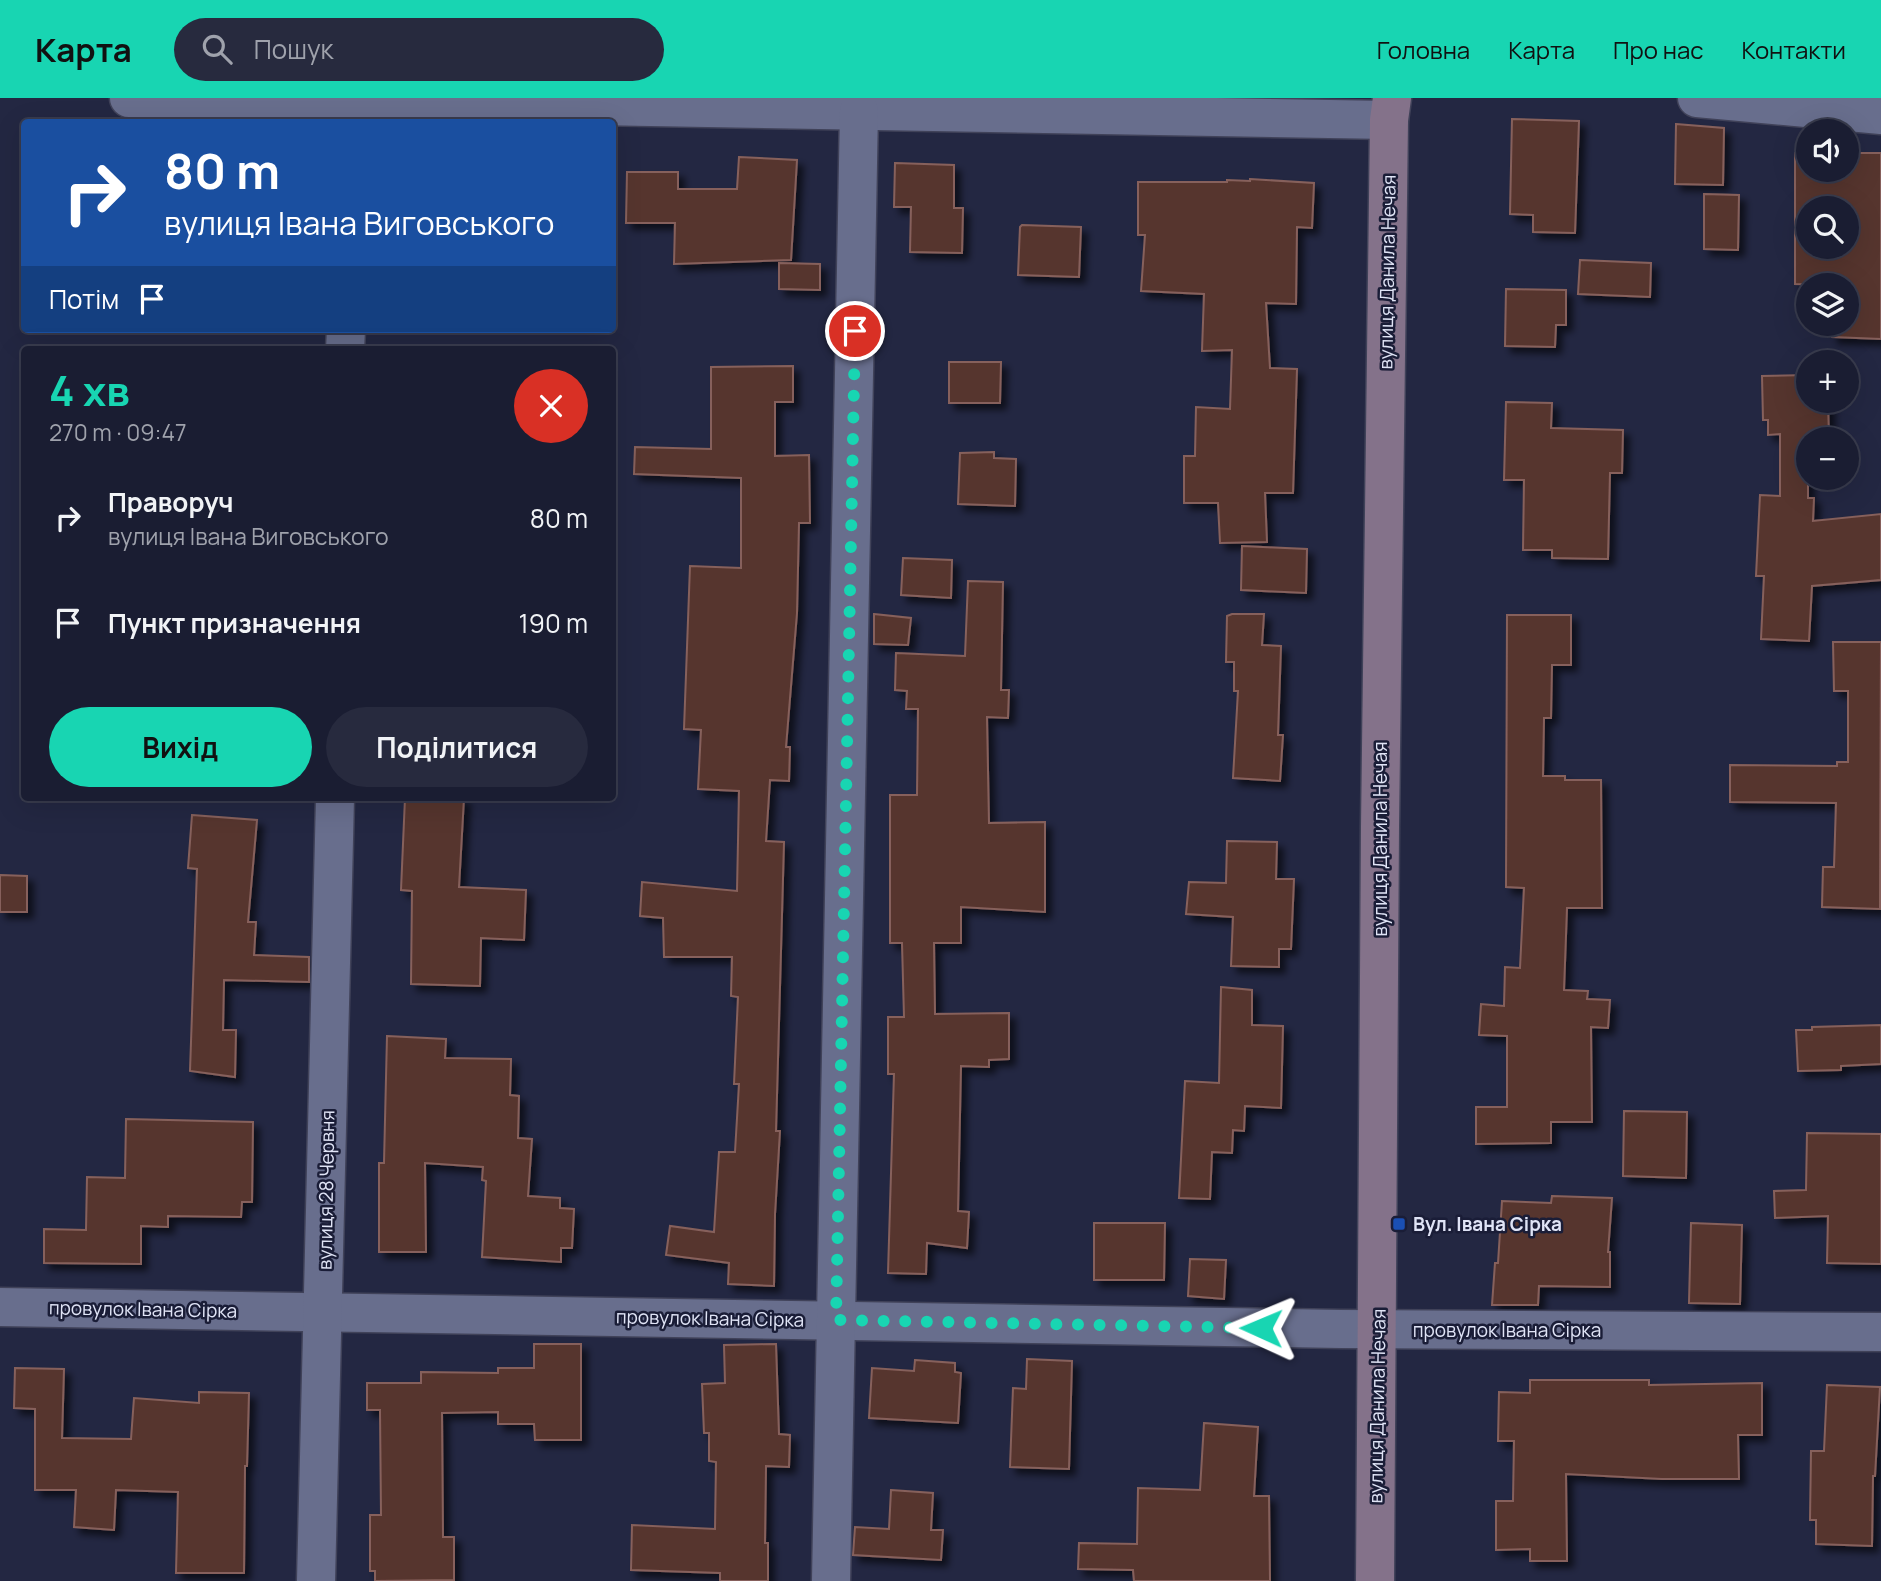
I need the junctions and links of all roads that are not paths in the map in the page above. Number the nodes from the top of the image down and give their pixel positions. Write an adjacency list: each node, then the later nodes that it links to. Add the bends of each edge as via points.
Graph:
1 (129, 98): 6 (street)
2 (1698, 98): 3 (street)
3 (1783, 103): 7 (street)
4 (1390, 109): 5 (street); 12 (main road, вулиця Данила Нечая)
5 (859, 111): 6 (street); 11 (street)
6 (350, 112)
7 (1881, 115)
8 (335, 801): 10 (street, вулиця 28 Червня)
9 (0, 1307): 10 (street, провулок Івана Сірка)
10 (324, 1311): 11 (street, провулок Івана Сірка); 14 (street, вулиця 28 Червня)
11 (836, 1320): 12 (street, провулок Івана Сірка); 15 (street)
12 (1378, 1329): 13 (street, провулок Івана Сірка); 16 (main road, вулиця Данила Нечая)
13 (1881, 1332)
14 (316, 1581)
15 (831, 1581)
16 (1375, 1581)

